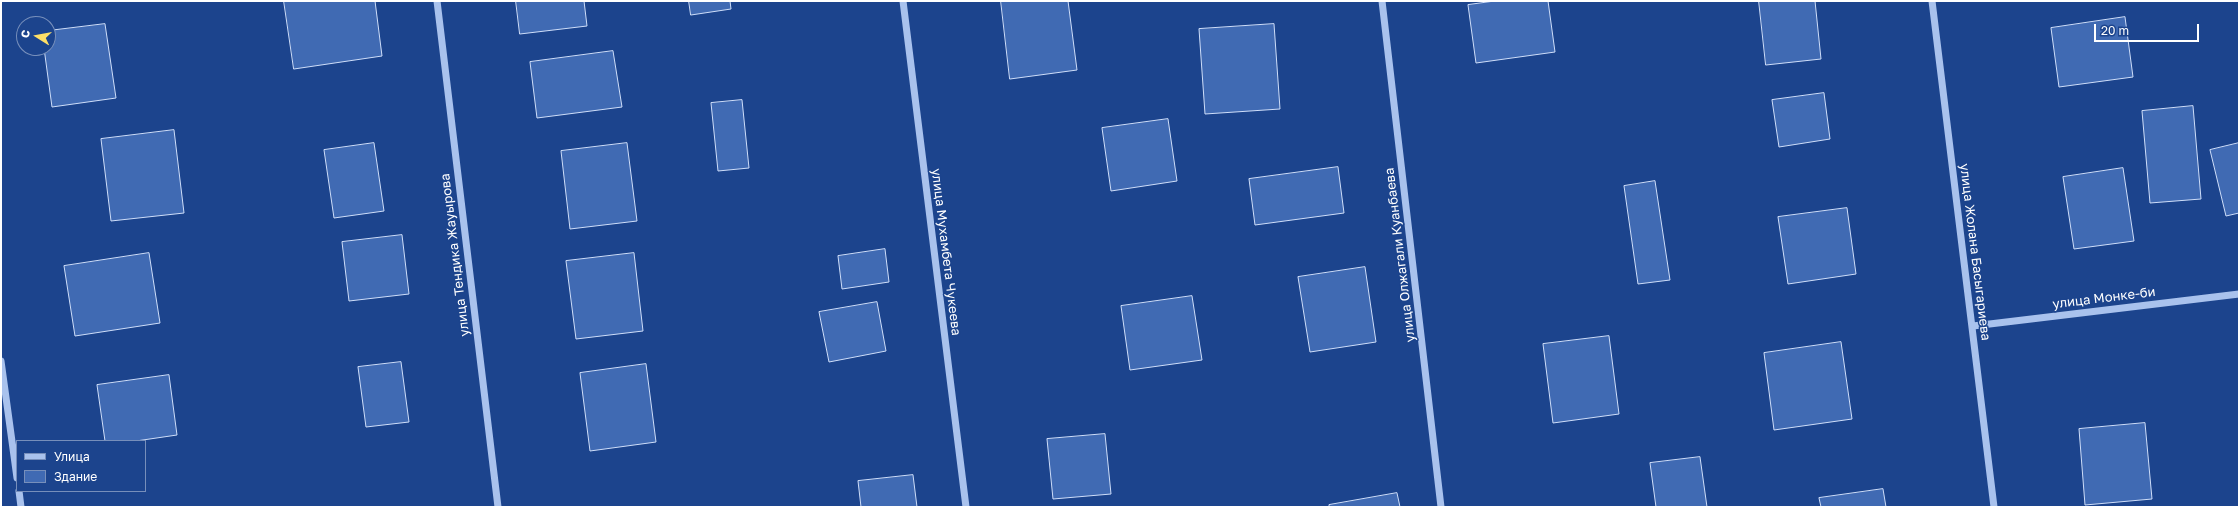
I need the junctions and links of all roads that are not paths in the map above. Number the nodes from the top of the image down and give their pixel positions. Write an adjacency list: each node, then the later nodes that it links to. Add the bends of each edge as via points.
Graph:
1 (436, 1): 11 (street, улица Тендика Жауырова)
2 (903, 1): 12 (street, улица Мухамбета Чукеева)
3 (1382, 1): 13 (street, улица Олжагали Куанбаева)
4 (1932, 1): 6 (street, улица Жолана Басыгариева)
5 (2239, 294): 6 (street, улица Монке-би)
6 (1973, 326): 14 (street, улица Жолана Басыгариева)
7 (1, 361): 8 (street)
8 (16, 471)
9 (19, 492): 10 (street)
10 (21, 507)
11 (498, 507)
12 (966, 507)
13 (1441, 507)
14 (1994, 507)

